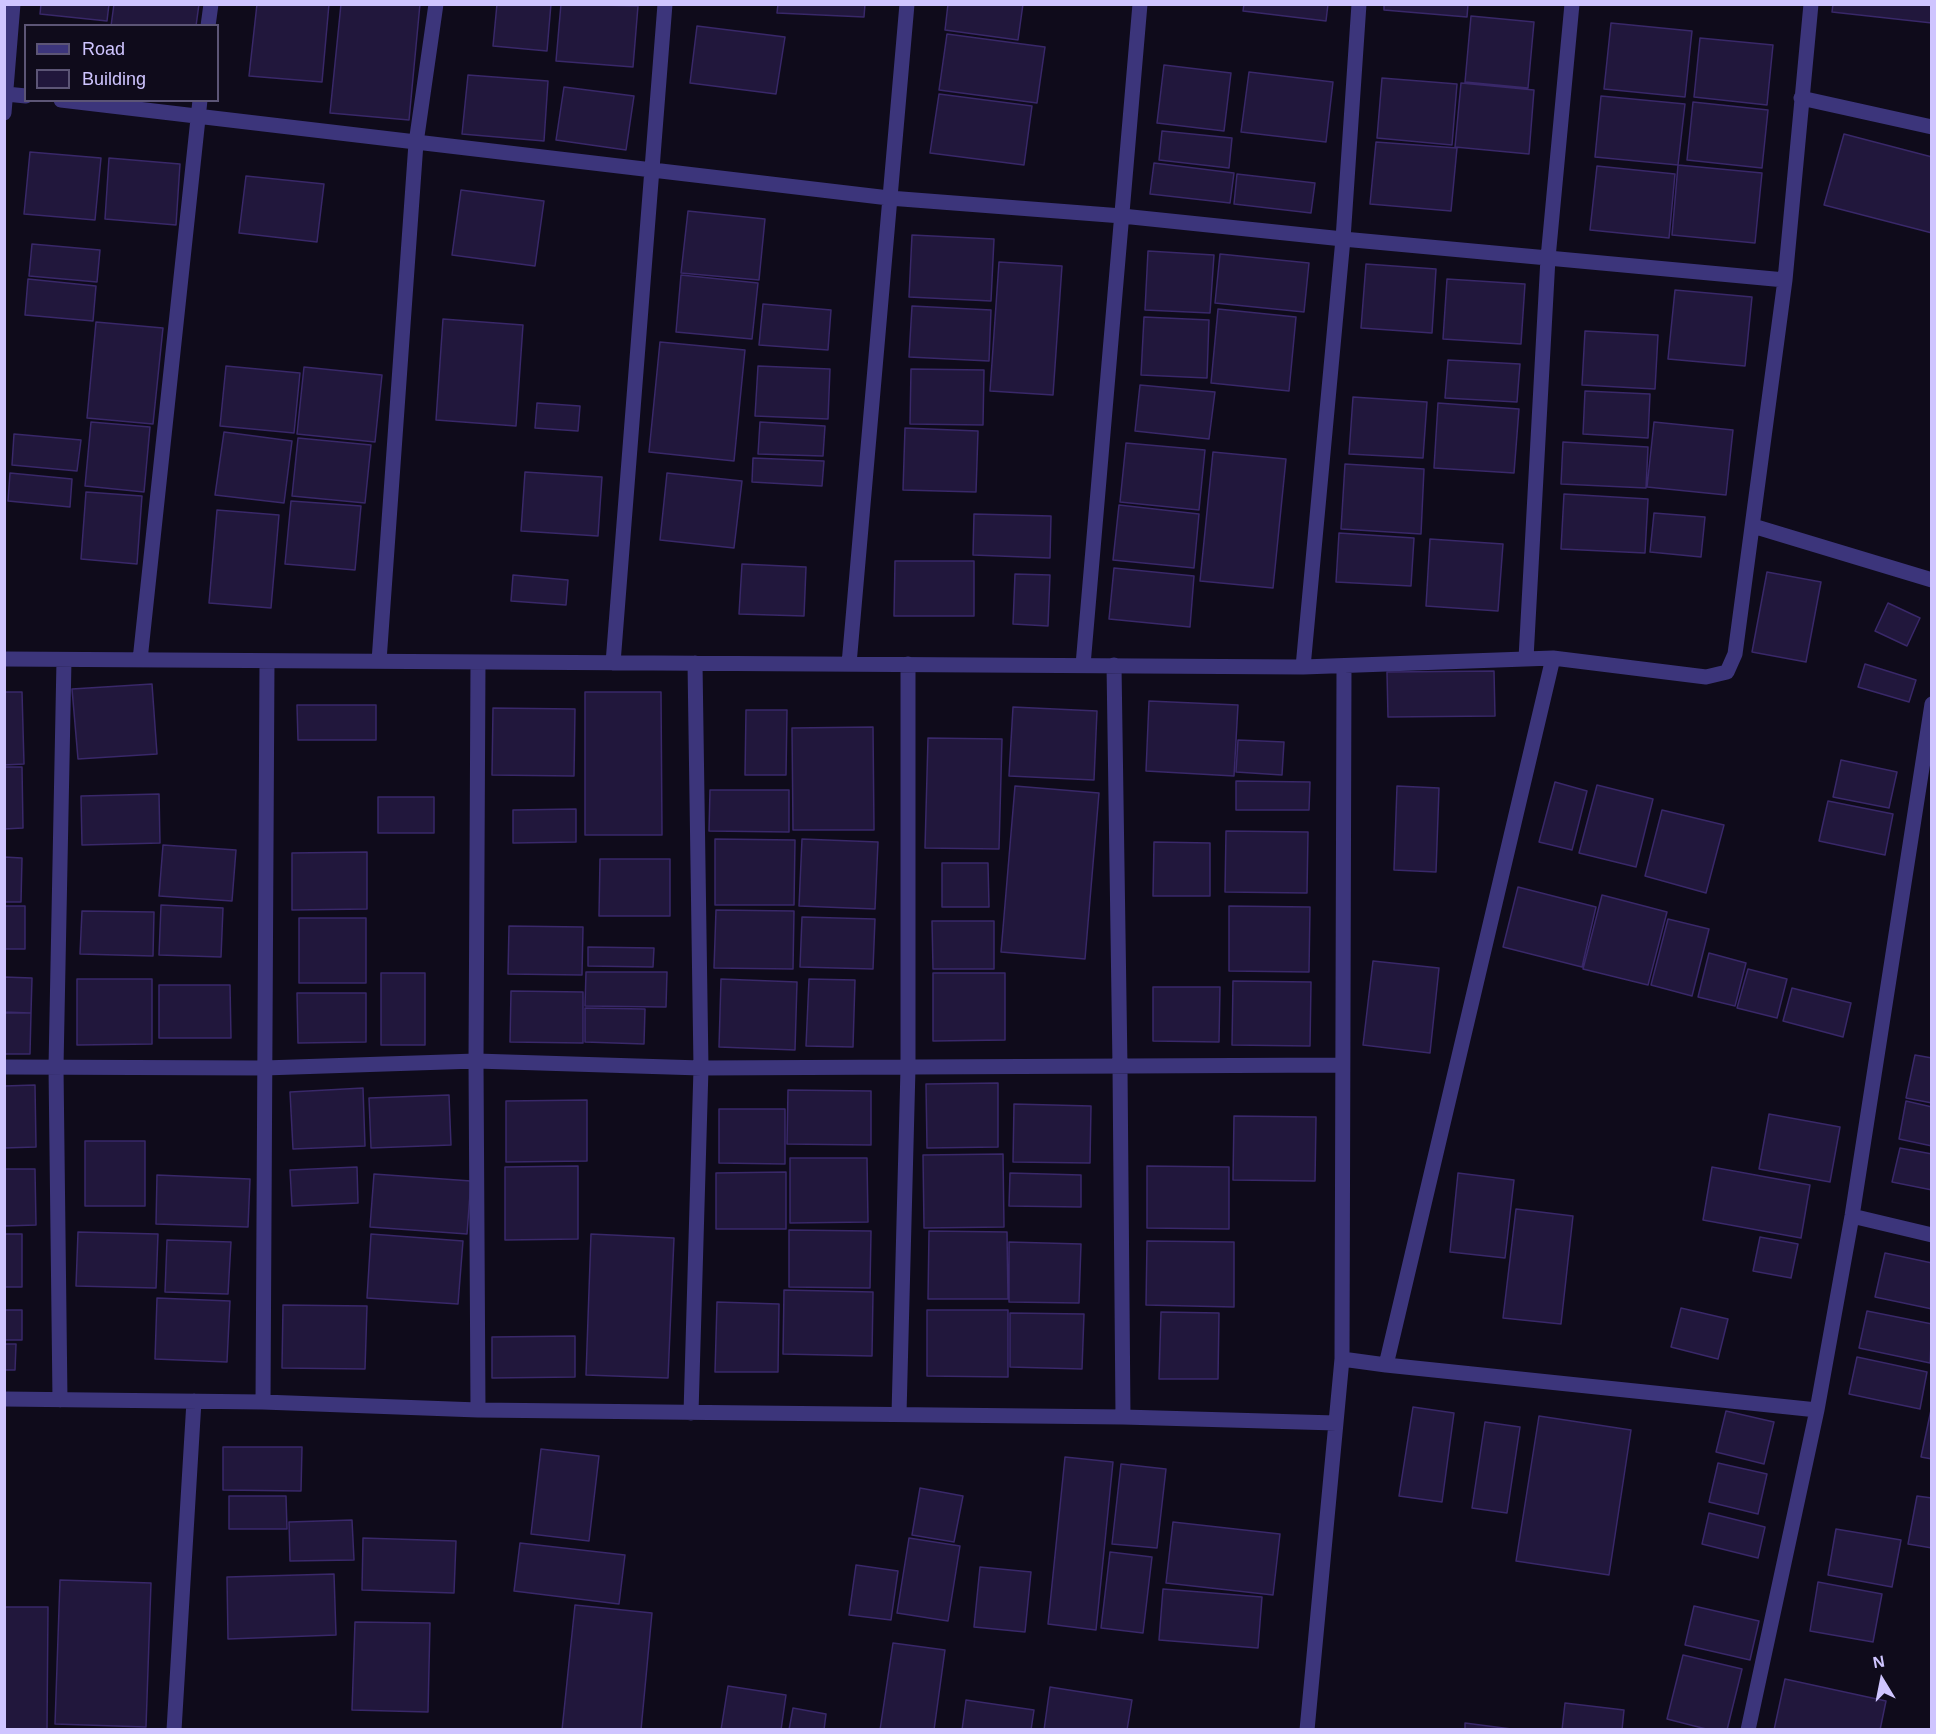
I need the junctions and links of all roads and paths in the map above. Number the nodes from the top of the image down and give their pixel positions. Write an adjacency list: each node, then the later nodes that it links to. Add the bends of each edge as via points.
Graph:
1 (14, 4): 11 (street)
2 (211, 4): 10 (street)
3 (436, 4): 19 (street)
4 (665, 4): 20 (street)
5 (907, 4): 21 (street)
6 (1140, 4): 22 (street)
7 (1359, 4): 23 (street)
8 (1572, 4): 24 (street)
9 (1811, 4): 13 (street)
10 (208, 24)
11 (6, 94): 12 (street); 16 (street)
12 (24, 96)
13 (1801, 98): 18 (street); 25 (street)
14 (77, 102): 17 (street)
15 (200, 102): 17 (street)
16 (4, 113)
17 (198, 117): 19 (street); 32 (street)
18 (1932, 127)
19 (416, 143): 20 (street); 33 (street)
20 (652, 170): 21 (street); 36 (street)
21 (889, 198): 22 (street); 38 (street)
22 (1122, 216): 23 (street); 40 (street)
23 (1343, 239): 24 (street); 43 (street)
24 (1548, 258): 25 (street); 28 (street)
25 (1785, 280): 26 (street)
26 (1753, 526): 27 (street); 29 (street, via 1735,654 1727,672 1706,677)
27 (1932, 580)
28 (1526, 658): 29 (street); 42 (street)
29 (1553, 658): 56 (street)
30 (4, 659): 31 (street)
31 (64, 660): 32 (street); 48 (street)
32 (140, 660): 34 (street)
33 (380, 661): 34 (street); 35 (street)
34 (267, 662): 50 (street)
35 (478, 662): 36 (street); 45 (street)
36 (613, 663): 37 (street)
37 (695, 663): 38 (street); 51 (street)
38 (849, 664): 39 (street)
39 (908, 664): 40 (street); 52 (street)
40 (1083, 665): 41 (street)
41 (1114, 665): 43 (street); 49 (street)
42 (1344, 666): 43 (street); 46 (street)
43 (1303, 667)
44 (1932, 704): 53 (street)
45 (476, 1061): 50 (street); 51 (street); 61 (street)
46 (1341, 1065): 49 (street); 55 (street)
47 (4, 1067): 48 (street)
48 (56, 1067): 50 (street); 58 (street)
49 (1120, 1067): 52 (street); 65 (street)
50 (264, 1068): 60 (street)
51 (701, 1068): 52 (street); 63 (street)
52 (908, 1068): 64 (street)
53 (1852, 1216): 54 (street); 62 (street)
54 (1932, 1235)
55 (1342, 1359): 56 (street); 66 (street)
56 (1386, 1365): 62 (street)
57 (4, 1400): 58 (street)
58 (60, 1400): 59 (street)
59 (194, 1401): 60 (street); 67 (street)
60 (263, 1402): 61 (street)
61 (477, 1410): 63 (street)
62 (1817, 1410): 69 (street)
63 (692, 1413): 64 (street)
64 (899, 1414): 65 (street)
65 (1123, 1417): 66 (street)
66 (1336, 1423): 68 (street)
67 (174, 1730)
68 (1307, 1730)
69 (1748, 1730)

